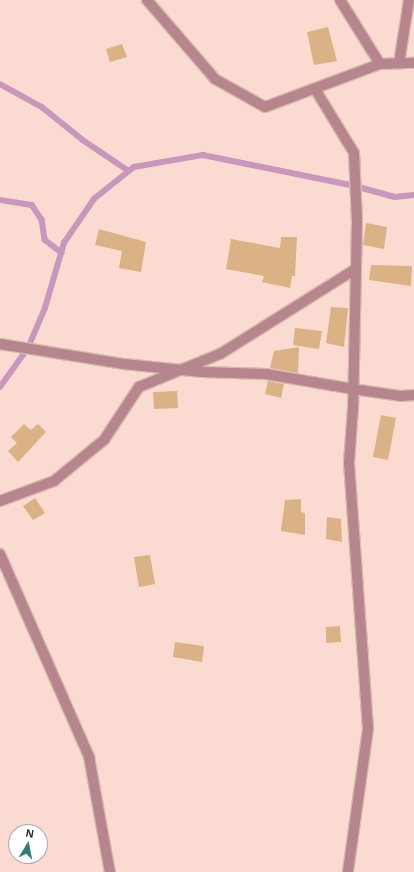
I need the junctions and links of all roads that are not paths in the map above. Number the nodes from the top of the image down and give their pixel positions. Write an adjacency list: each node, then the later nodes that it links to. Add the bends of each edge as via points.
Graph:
1 (147, 0): 7 (street, via 215,79 265,107)
2 (340, 0): 6 (street)
3 (409, 0): 5 (street)
4 (414, 62): 5 (street)
5 (399, 63): 6 (street)
6 (380, 64): 7 (street)
7 (315, 89): 8 (street, via 354,153 357,221)
8 (354, 270): 10 (street, via 220,354); 11 (street)
9 (0, 344): 10 (street, via 124,364)
10 (184, 370): 11 (street, via 266,374); 13 (street, via 139,387 104,440 54,481)
11 (353, 389): 12 (street, via 402,396); 16 (street, via 348,463 368,729)
12 (414, 395)
13 (0, 501)
14 (0, 554): 15 (street, via 89,757)
15 (110, 872)
16 (348, 872)

